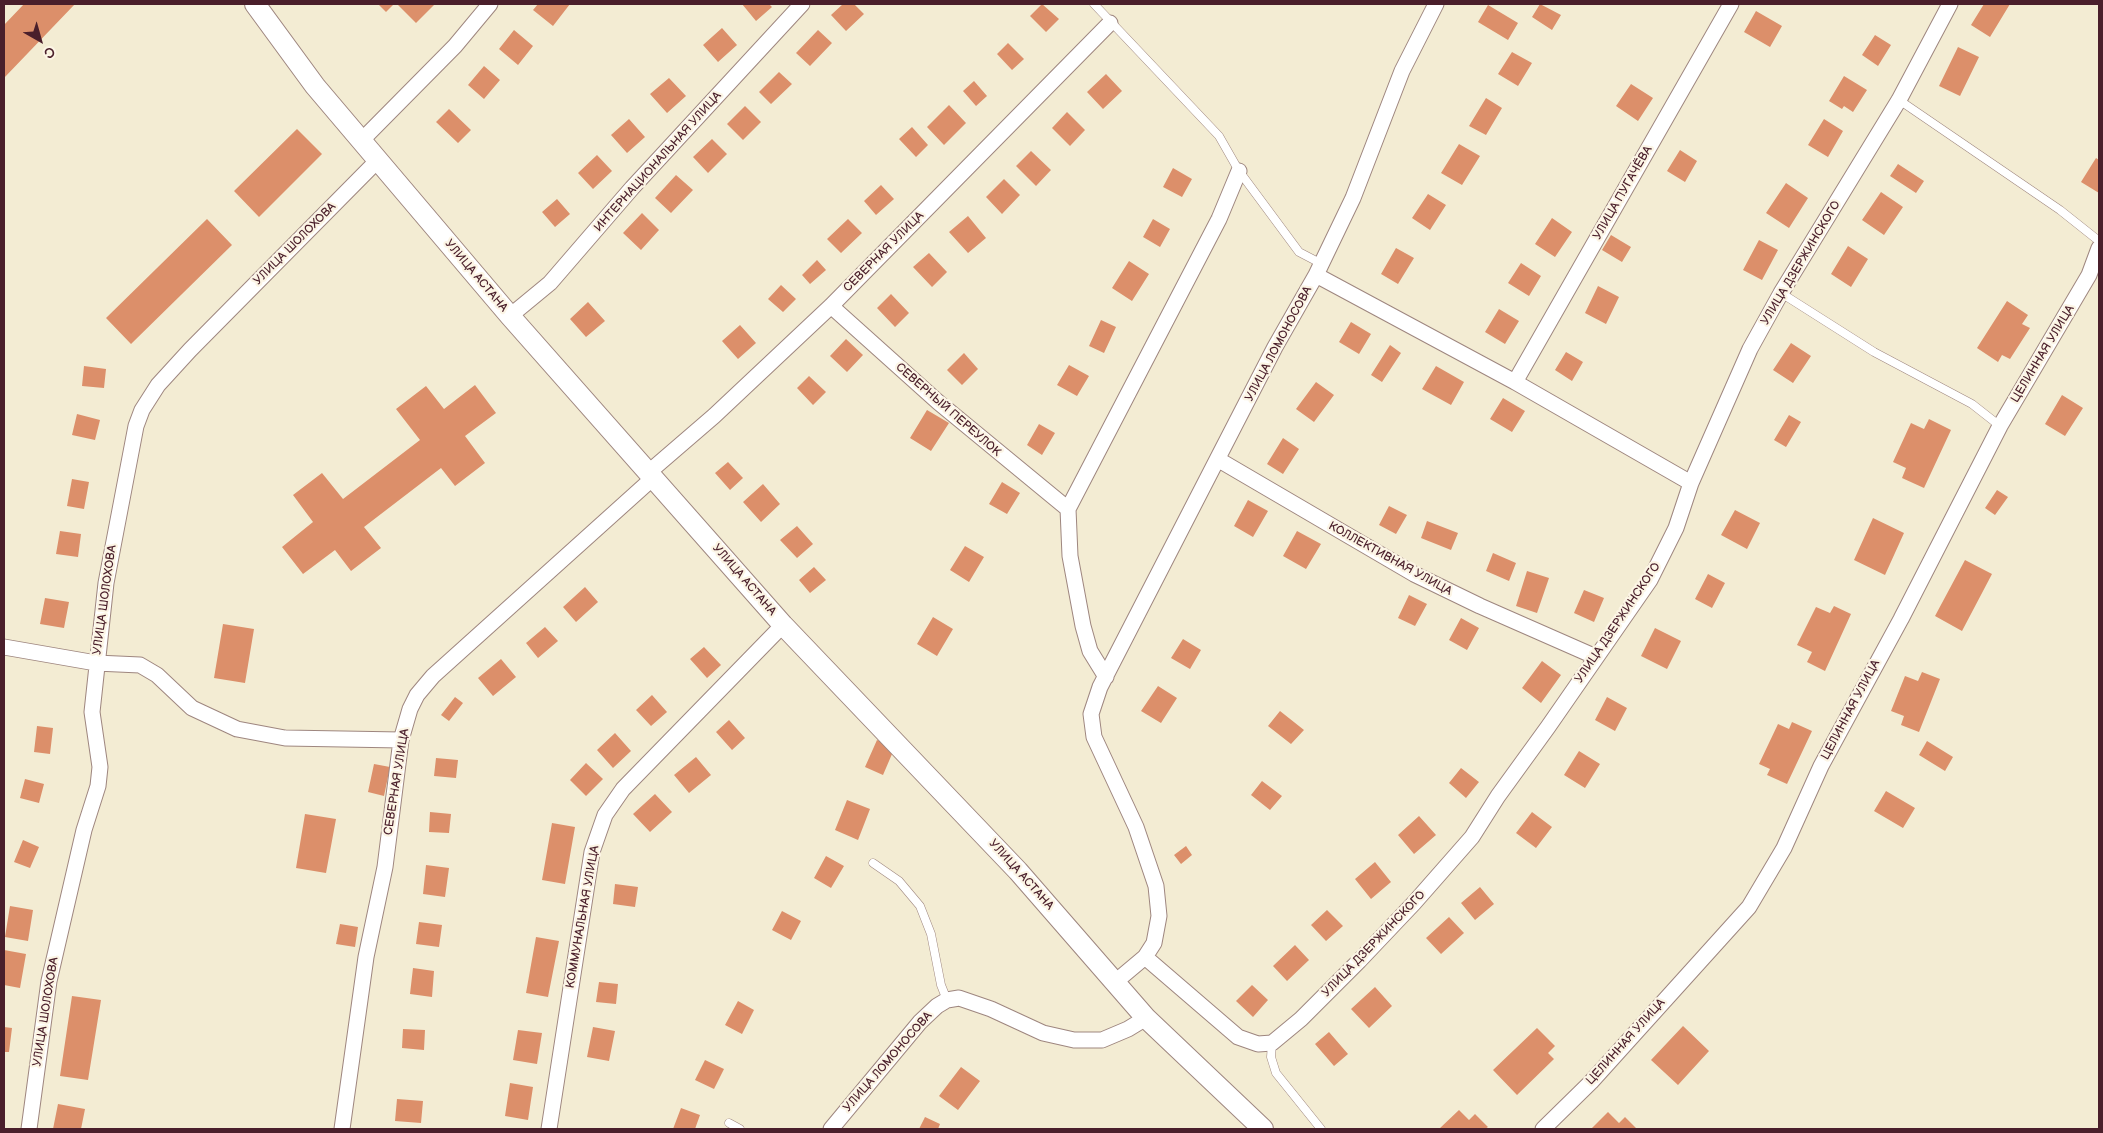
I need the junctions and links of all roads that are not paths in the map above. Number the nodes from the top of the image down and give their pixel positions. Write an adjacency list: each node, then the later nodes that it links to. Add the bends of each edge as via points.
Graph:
1 (255, 4): 10 (street, УЛИЦА АСТАНА, via 316,86)
2 (490, 4): 10 (street, via 456,46)
3 (802, 4): 18 (street, ИНТЕРНАЦИОНАЛЬНАЯ УЛИЦА, via 632,188 550,283)
4 (1094, 4): 8 (lane)
5 (1436, 4): 15 (street, УЛИЦА ЛОМОНОСОВА, via 1402,71 1353,198)
6 (1731, 4): 19 (street, УЛИЦА ПУГАЧЁВА)
7 (1950, 4): 9 (street, УЛИЦА ДЗЕРЖИНСКОГО)
8 (1110, 23): 12 (lane, via 1219,136); 17 (street, СЕВЕРНАЯ УЛИЦА)
9 (1899, 100): 13 (lane, via 2060,210); 16 (street, УЛИЦА ДЗЕРЖИНСКОГО)
10 (362, 140): 11 (street, УЛИЦА АСТАНА)
11 (378, 160): 18 (street, УЛИЦА АСТАНА); 28 (street, УЛИЦА ШОЛОХОВА, via 190,350 158,384 142,410 136,426 106,583)
12 (1239, 171): 15 (lane, via 1299,252); 24 (street, via 1218,219)
13 (2099, 242)
14 (2099, 248): 20 (street, ЦЕЛИННАЯ УЛИЦА, via 2089,275)
15 (1319, 270): 19 (street); 21 (street, УЛИЦА ЛОМОНОСОВА, via 1275,347)
16 (1781, 293): 20 (lane, via 1874,352 1972,404); 23 (street, УЛИЦА ДЗЕРЖИНСКОГО, via 1750,349)
17 (831, 306): 22 (street, СЕВЕРНАЯ УЛИЦА); 24 (street, СЕВЕРНЫЙ ПЕРЕУЛОК, via 938,402)
18 (510, 316): 22 (street, УЛИЦА АСТАНА)
19 (1515, 382): 23 (street)
20 (2000, 426): 45 (street, ЦЕЛИННАЯ УЛИЦА, via 1821,766 1784,848 1749,907 1591,1082)
21 (1218, 460): 27 (street, КОЛЛЕКТИВНАЯ УЛИЦА, via 1414,574); 29 (street, УЛИЦА ЛОМОНОСОВА)
22 (651, 475): 25 (street, УЛИЦА АСТАНА); 30 (street, СЕВЕРНАЯ УЛИЦА, via 433,676 410,708)
23 (1691, 483): 27 (street, УЛИЦА ДЗЕРЖИНСКОГО, via 1676,528 1650,580)
24 (1068, 510): 29 (street, via 1070,556 1083,626 1090,651)
25 (783, 626): 33 (street, УЛИЦА АСТАНА, via 1018,871); 40 (street, КОММУНАЛЬНАЯ УЛИЦА, via 623,789 605,815 592,852)
26 (4, 647): 28 (street)
27 (1596, 657): 36 (street, УЛИЦА ДЗЕРЖИНСКОГО, via 1472,837 1359,961)
28 (96, 663): 30 (street, via 140,665 157,675 192,708 237,729 285,738); 38 (street, УЛИЦА ШОЛОХОВА, via 92,712 100,768 98,786 84,830 49,981)
29 (1106, 677): 32 (street, УЛИЦА ЛОМОНОСОВА, via 1090,714 1094,736 1136,827 1156,886 1159,916 1154,943)
30 (401, 740): 39 (street, СЕВЕРНАЯ УЛИЦА, via 385,867 366,957)
31 (873, 862): 34 (lane, via 899,881 920,906 931,934)
32 (1145, 957): 33 (street, УЛИЦА ЛОМОНОСОВА); 36 (street, via 1238,1037 1258,1044)
33 (1114, 983): 35 (street, УЛИЦА АСТАНА)
34 (947, 1000): 35 (street, via 959,998 1042,1033 1074,1040 1102,1040); 42 (street, УЛИЦА ЛОМОНОСОВА, via 920,1022)
35 (1146, 1018): 43 (street, УЛИЦА АСТАНА)
36 (1272, 1042): 44 (lane, via 1271,1057 1276,1073)
37 (729, 1123): 41 (lane)
38 (29, 1129)
39 (342, 1129)
40 (549, 1129)
41 (740, 1129)
42 (831, 1129)
43 (1263, 1129)
44 (1321, 1129)
45 (1543, 1129)

